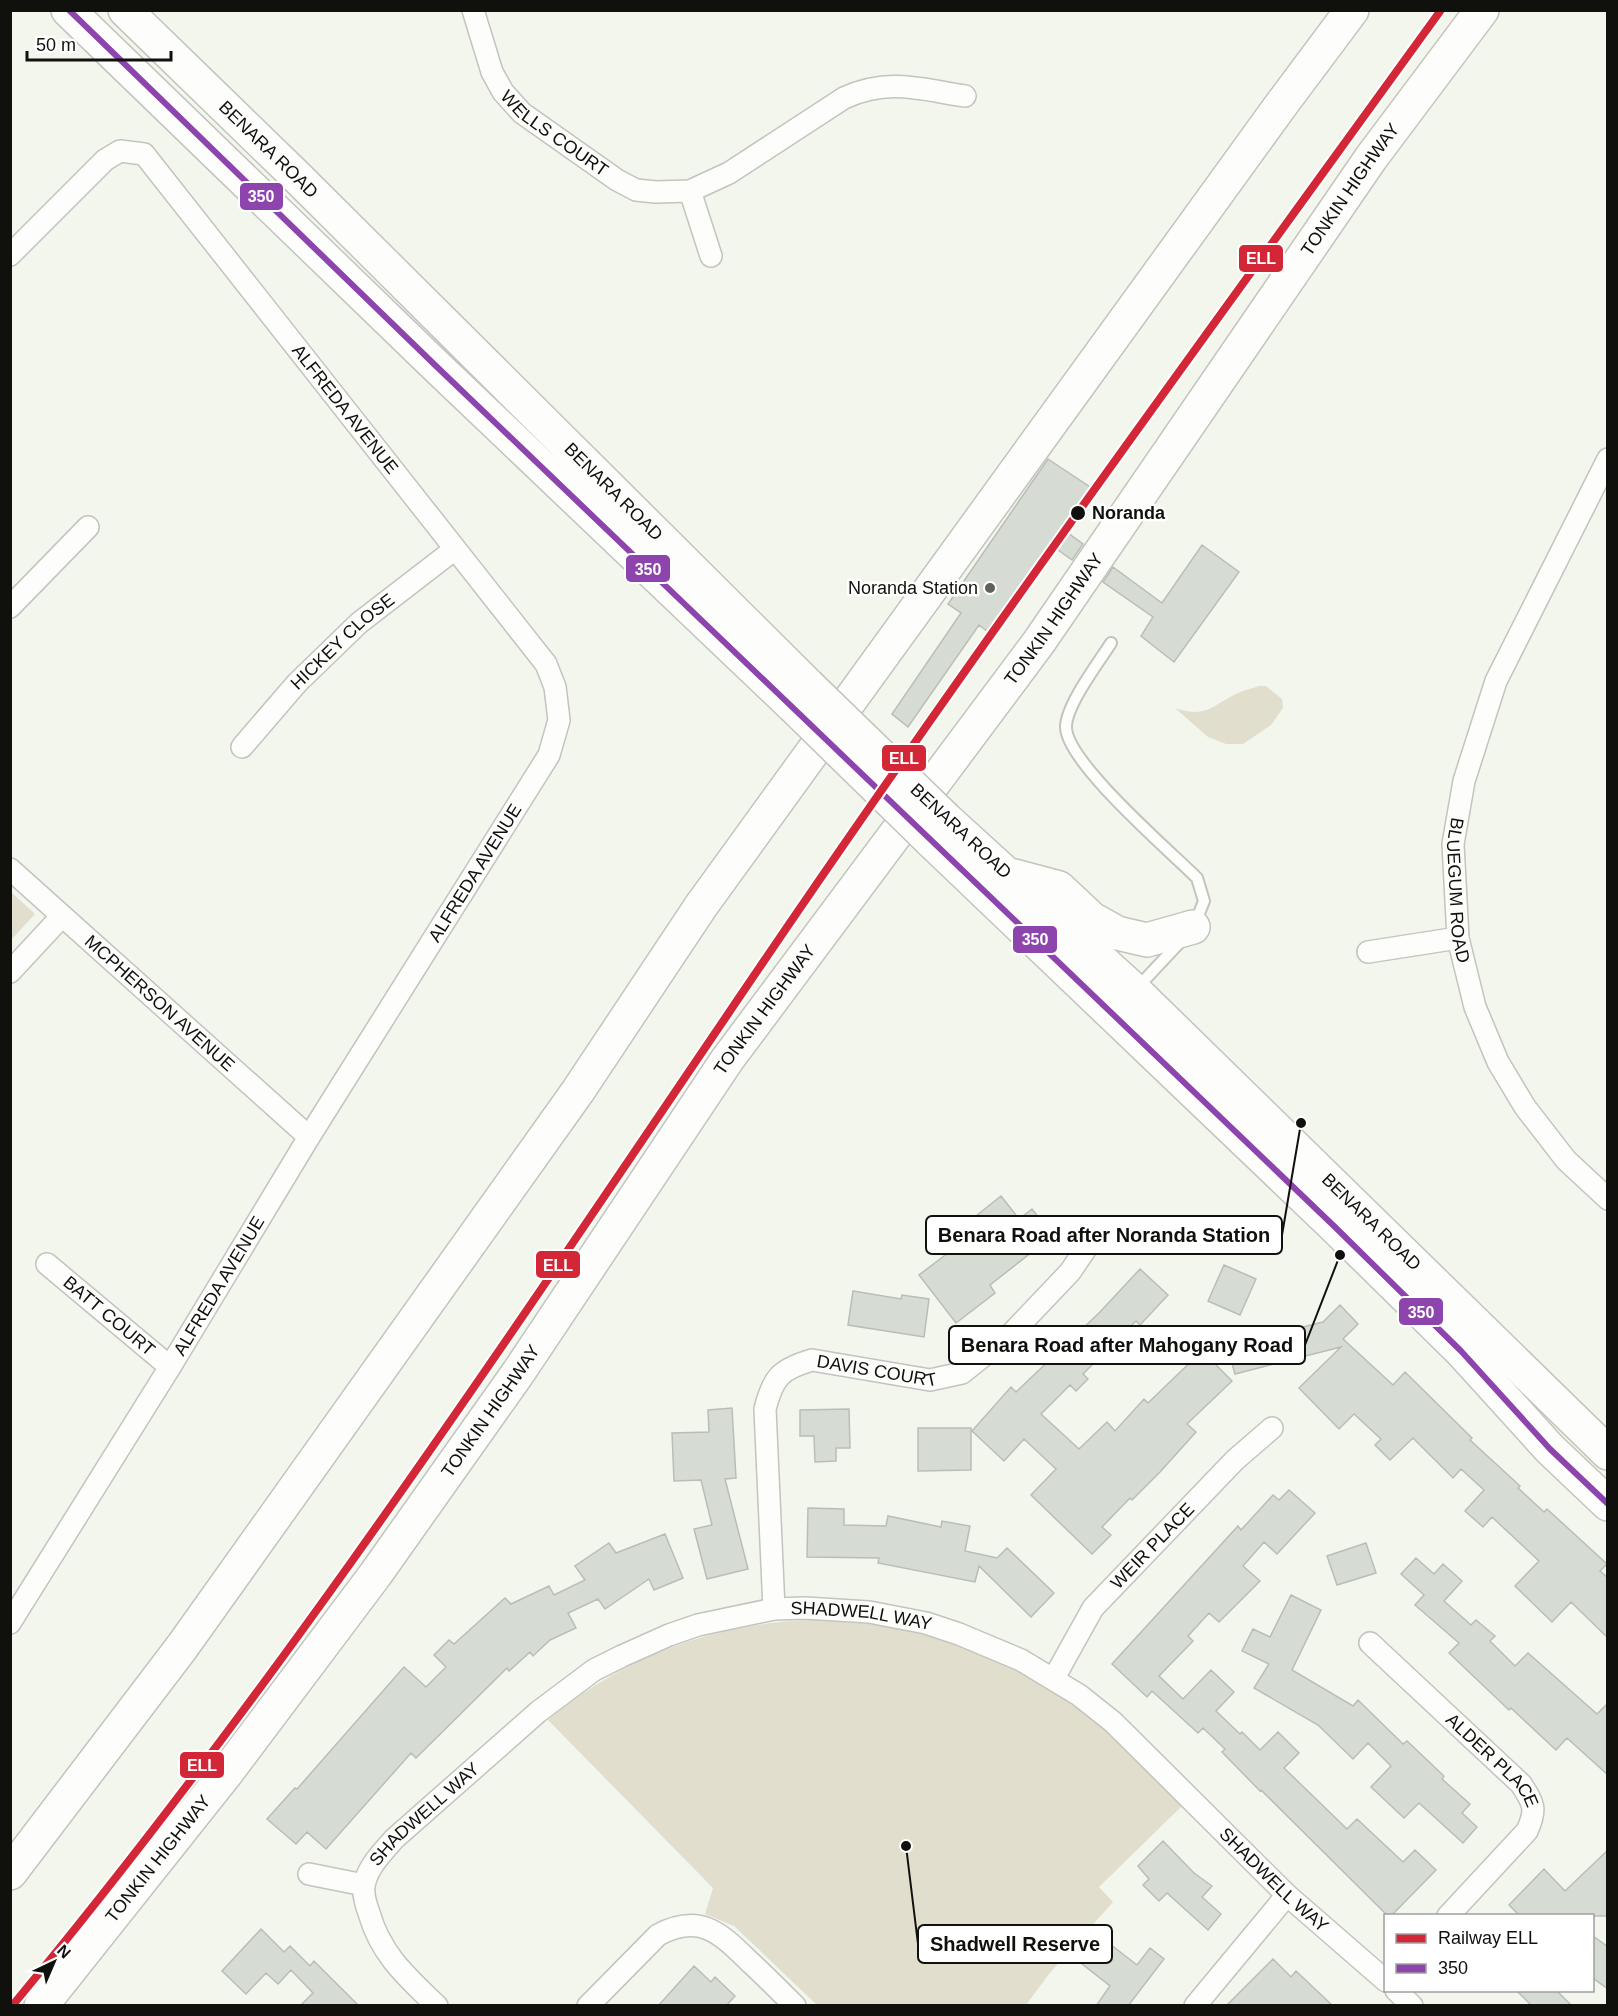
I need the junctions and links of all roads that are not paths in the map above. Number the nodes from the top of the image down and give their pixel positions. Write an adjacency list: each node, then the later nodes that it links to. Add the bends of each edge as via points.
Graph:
1 (68, 10): 8 (main road, BENARA ROAD)
2 (125, 10): 7 (main road, BENARA ROAD)
3 (473, 10): 9 (street, WELLS COURT, via 492,72 503,93 522,113 636,190)
4 (1352, 10): 42 (main road, via 701,906 578,1091 188,1638)
5 (1482, 10): 49 (main road, TONKIN HIGHWAY, via 1371,158 1039,642 727,1060 511,1383 375,1575 213,1790)
6 (965, 96): 9 (street, WELLS COURT, via 886,86 863,90 844,98 729,173)
7 (257, 138): 8 (main road, via 253,157); 17 (main road, BENARA ROAD)
8 (229, 166): 17 (main road, BENARA ROAD)
9 (690, 190): 11 (street)
10 (10, 255): 14 (street, ALFREDA AVENUE, via 105,160 120,151 144,154)
11 (711, 256)
12 (1608, 459): 24 (street, BLUEGUM ROAD, via 1496,681 1464,782 1453,844)
13 (88, 527): 15 (street)
14 (455, 549): 18 (street, HICKEY CLOSE, via 360,622 297,683); 28 (street, ALFREDA AVENUE, via 546,664 555,687 559,720 549,755)
15 (10, 607)
16 (1111, 643): 23 (lane, via 1070,711 1066,727 1070,744 1089,771 1197,878 1204,901)
17 (801, 695): 19 (main road, BENARA ROAD, bridge)
18 (242, 747)
19 (938, 830): 21 (main road, BENARA ROAD); 27 (main road, BENARA ROAD)
20 (10, 869): 22 (street, MCPHERSON AVENUE)
21 (1006, 874): 23 (main road, via 1059,888 1092,919 1117,933 1147,940); 27 (main road, BENARA ROAD)
22 (62, 916): 26 (street); 28 (street, MCPHERSON AVENUE)
23 (1193, 927): 27 (lane)
24 (1458, 938): 25 (street); 29 (street, BLUEGUM ROAD, via 1475,1006 1498,1062 1525,1107 1566,1160)
25 (1368, 951)
26 (10, 972)
27 (1124, 1002): 31 (main road, BENARA ROAD); 33 (main road, BENARA ROAD, via 1335,1227)
28 (309, 1137): 34 (street, ALFREDA AVENUE)
29 (1608, 1199)
30 (1089, 1244): 39 (street, DAVIS COURT, via 1070,1272 1012,1333 962,1373 930,1380 812,1360 782,1373 770,1388 765,1409)
31 (1400, 1249): 33 (main road, via 1385,1250 1438,1312); 36 (main road, BENARA ROAD)
32 (47, 1264): 34 (street, BATT COURT)
33 (1461, 1351): 37 (main road, BENARA ROAD, via 1550,1449)
34 (170, 1367): 38 (street, ALFREDA AVENUE)
35 (1272, 1428): 41 (street, WEIR PLACE, via 1235,1460 1093,1608)
36 (1608, 1453)
37 (1608, 1504)
38 (14, 1608)
39 (774, 1609): 41 (street, SHADWELL WAY, via 869,1612 926,1623 991,1646); 44 (street, SHADWELL WAY, via 698,1625 646,1644 594,1670 538,1712 394,1839 375,1861)
40 (1370, 1643): 46 (street, ALDER PLACE, via 1521,1784 1531,1800 1534,1815 1527,1831)
41 (1054, 1678): 45 (street, SHADWELL WAY, via 1113,1722)
42 (10, 1873)
43 (309, 1874): 44 (street, SHADWELL WAY)
44 (364, 1885): 50 (street, via 380,1943)
45 (1287, 1895): 47 (street, SHADWELL WAY); 53 (street)
46 (1450, 1914)
47 (1384, 1979)
48 (1398, 1992): 54 (street)
49 (41, 2006)
50 (437, 2006)
51 (588, 2006): 52 (street, via 658,1935 688,1926 723,1935)
52 (795, 2006)
53 (1195, 2006)
54 (1412, 2006)

